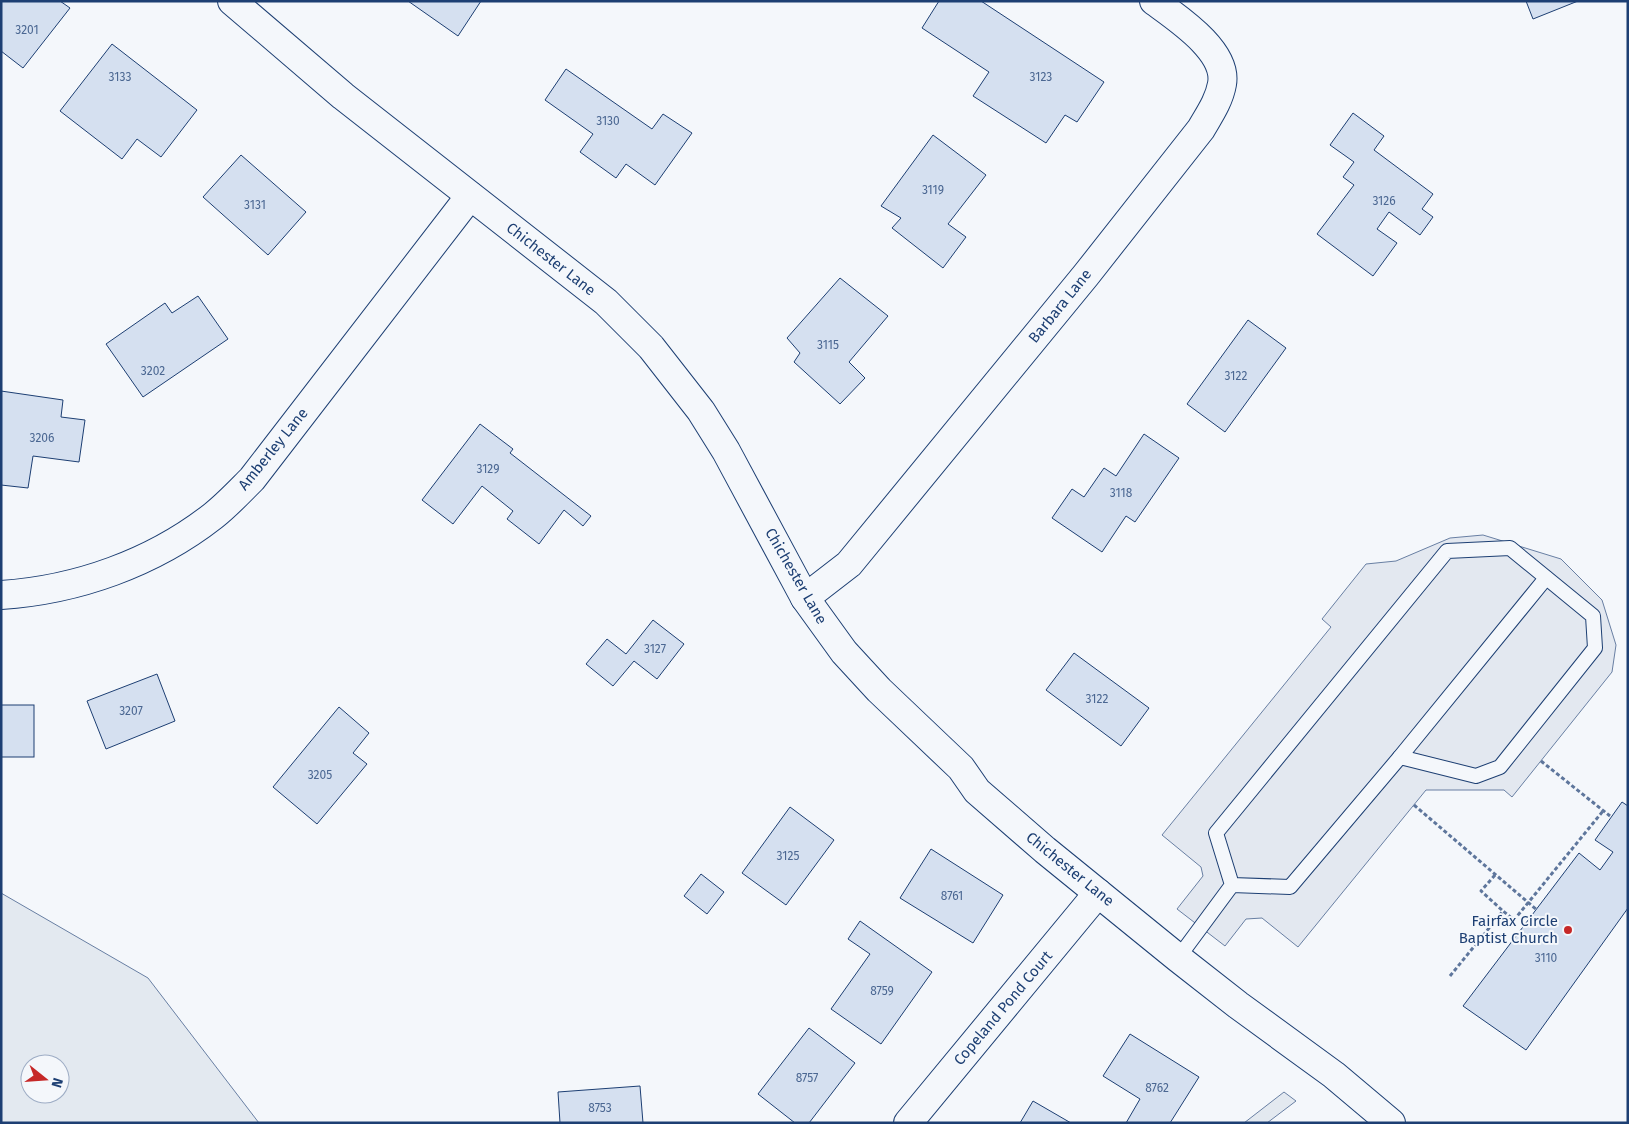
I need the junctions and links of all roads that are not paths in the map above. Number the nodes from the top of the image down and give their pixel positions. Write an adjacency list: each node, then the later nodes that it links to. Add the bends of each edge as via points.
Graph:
1 (232, 1): 3 (street, Chichester Lane, via 344,96)
2 (1154, 1): 6 (street, Barbara Lane, via 1201,39 1221,64 1222,82 1216,104 1201,129 1086,274 850,564)
3 (470, 196): 5 (street, Amberley Lane, via 252,480 214,516 174,543 129,566 76,584); 6 (street, Chichester Lane, via 606,302 651,348 701,411 726,451)
4 (1546, 578): 7 (lane); 7 (lane, via 1592,616 1595,648 1500,767 1476,776); 8 (lane, via 1510,548 1447,551 1216,832)
5 (1, 595)
6 (805, 598): 9 (street, Chichester Lane, via 844,652 961,768 977,791)
7 (1400, 757): 8 (lane, via 1290,887)
8 (1232, 885): 10 (lane)
9 (1098, 893): 10 (street, Chichester Lane); 11 (street, Copeland Pond Court)
10 (1178, 958): 12 (street, Chichester Lane, via 1334,1075)
11 (908, 1123)
12 (1391, 1123)

